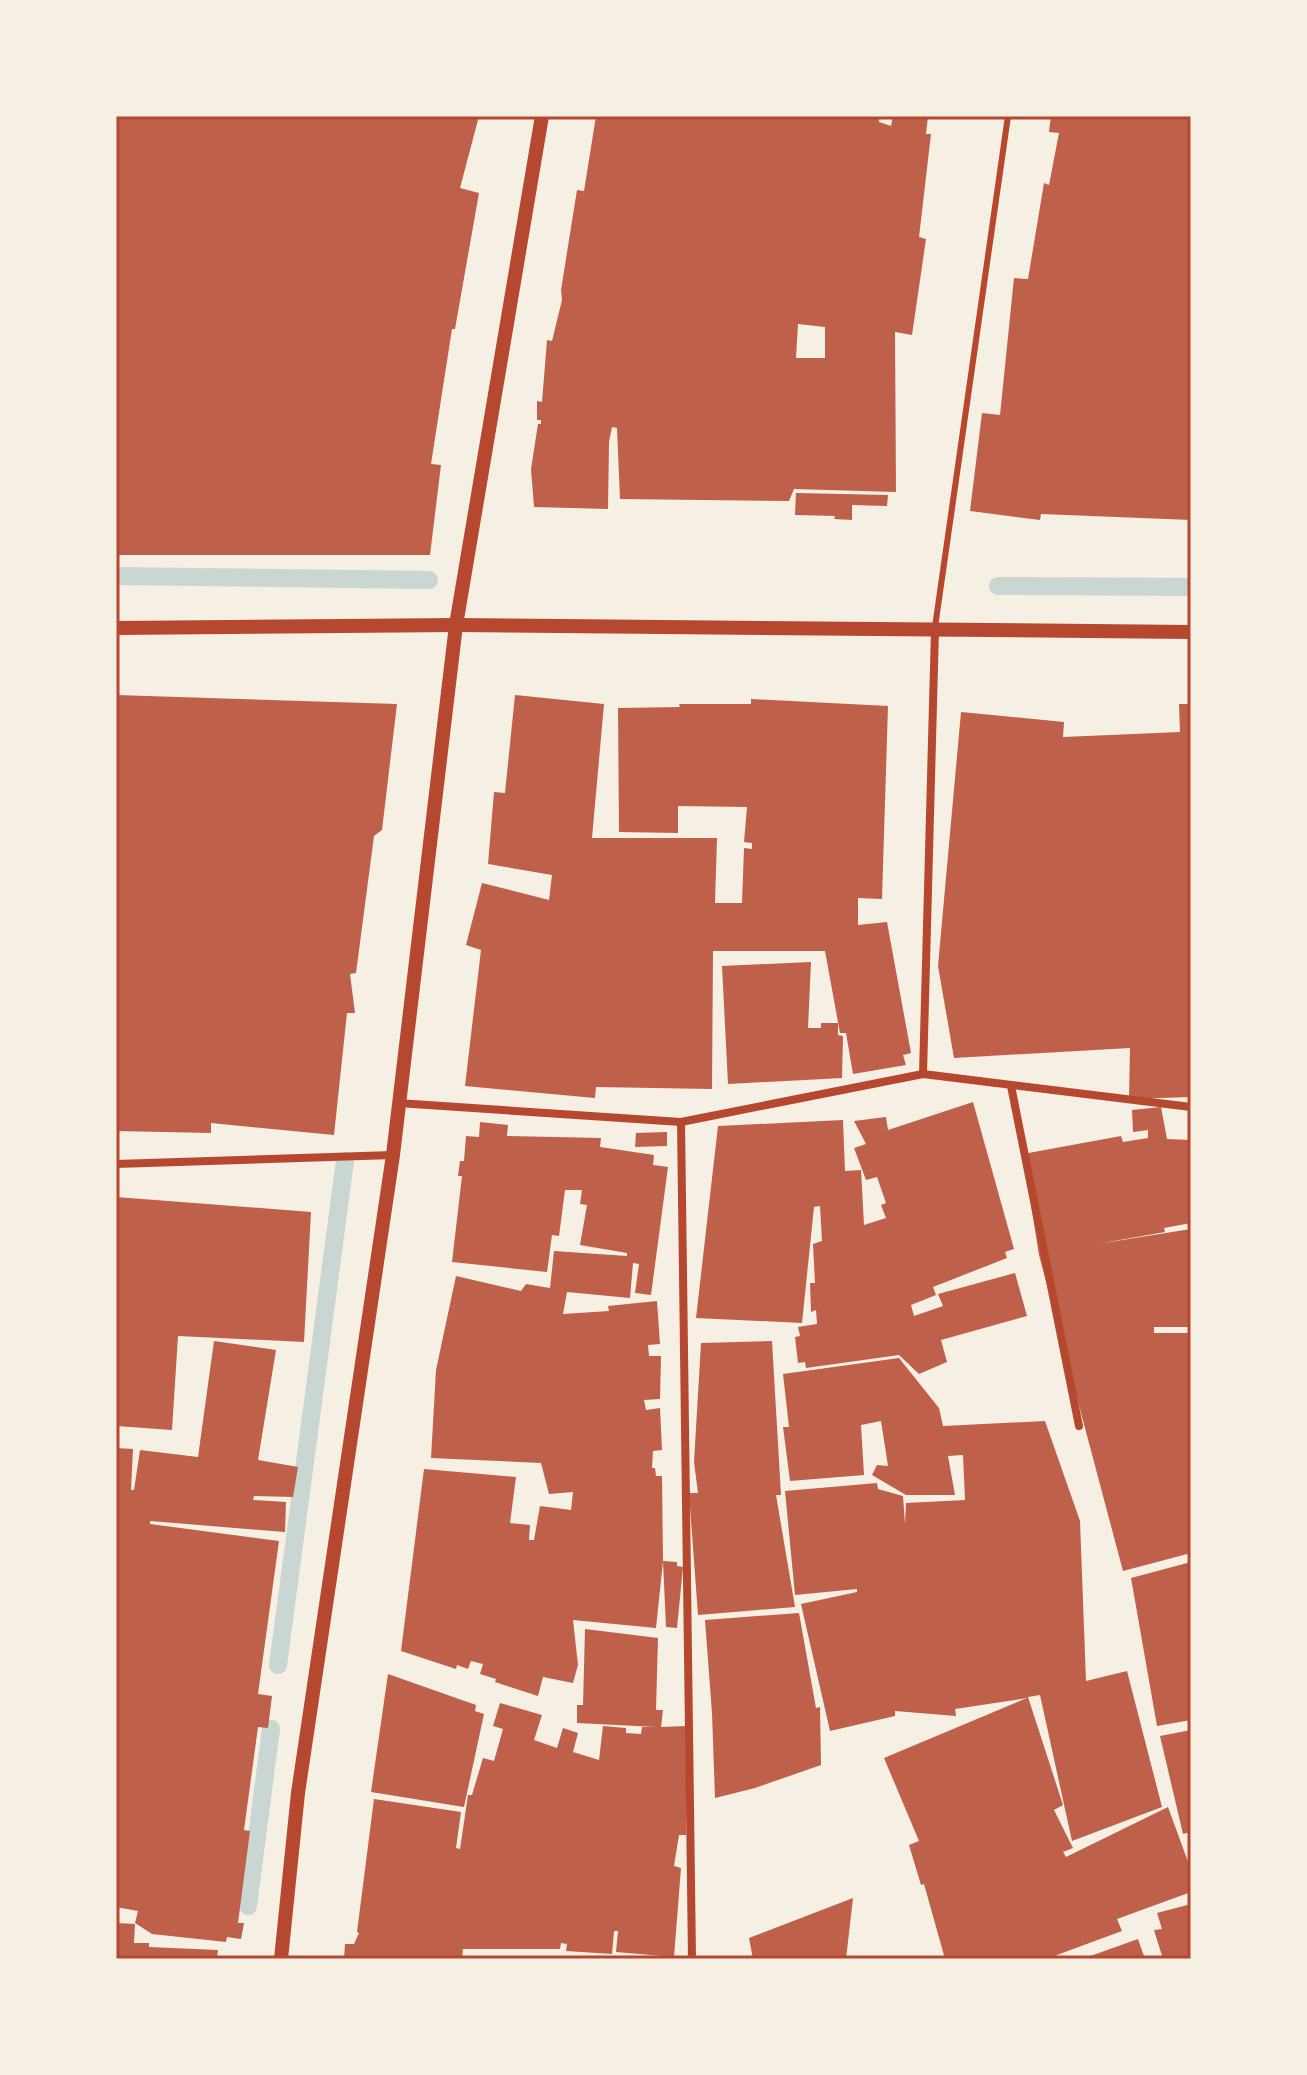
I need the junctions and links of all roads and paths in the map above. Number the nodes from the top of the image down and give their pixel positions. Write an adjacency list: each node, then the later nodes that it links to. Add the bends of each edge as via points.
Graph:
1 (542, 116): 3 (street)
2 (1008, 116): 5 (lane)
3 (456, 625): 4 (street); 5 (street); 9 (street)
4 (116, 628)
5 (935, 630): 6 (street); 7 (street)
6 (1191, 632)
7 (923, 1074): 8 (street); 11 (street)
8 (1011, 1086): 10 (street); 14 (street)
9 (398, 1103): 11 (street); 12 (street)
10 (1191, 1107)
11 (681, 1122): 16 (street)
12 (393, 1155): 13 (street); 15 (street, via 298,1793)
13 (116, 1164)
14 (1079, 1426)
15 (281, 1959)
16 (692, 1959)

